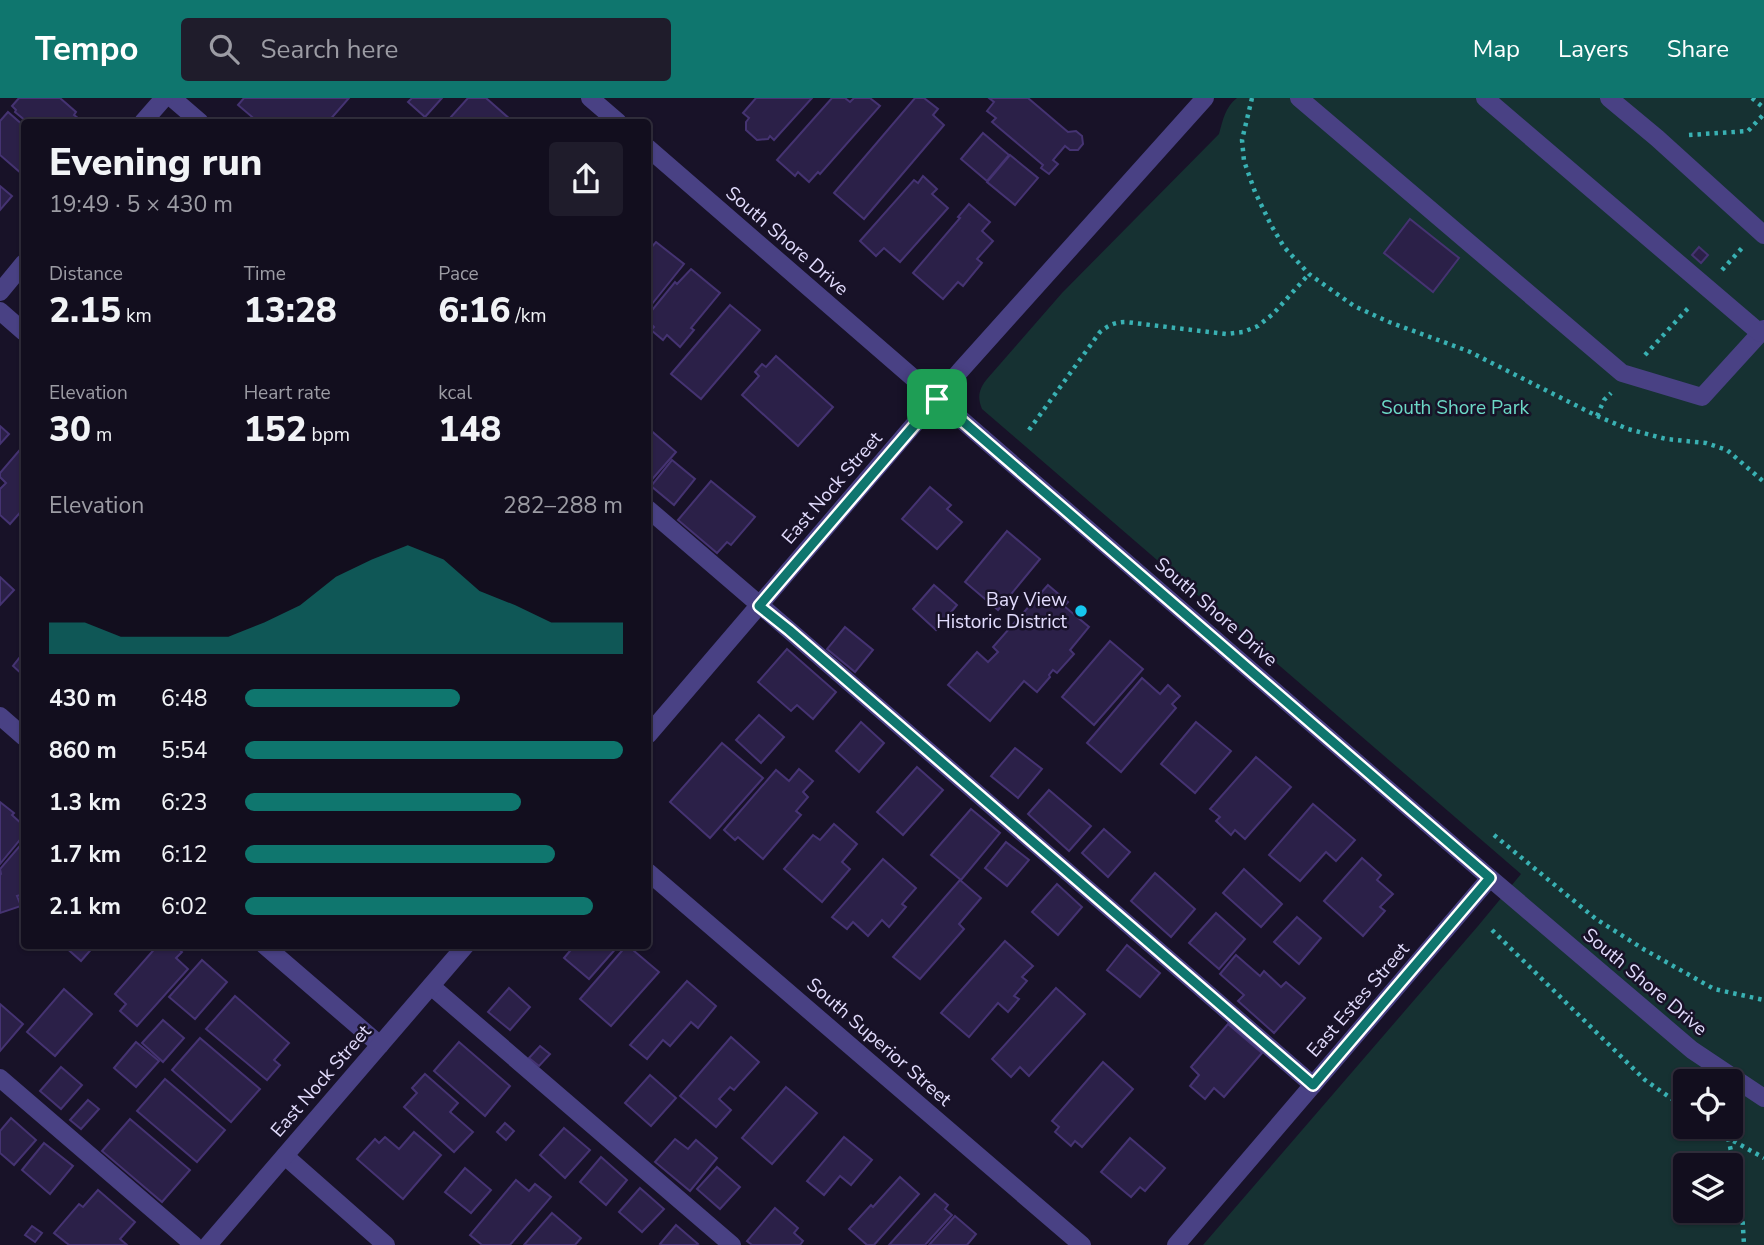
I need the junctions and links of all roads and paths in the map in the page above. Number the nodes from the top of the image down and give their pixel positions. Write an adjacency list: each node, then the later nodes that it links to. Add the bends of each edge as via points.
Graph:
1 (164, 98): 12 (street)
2 (172, 98): 13 (street)
3 (590, 98): 14 (street)
4 (1205, 98): 26 (street, East Nock Street)
5 (1252, 98): 19 (path, via 1242,140 1244,161 1271,225)
6 (1299, 98): 25 (street)
7 (1485, 98): 20 (street)
8 (1609, 98): 15 (street)
9 (1752, 98): 10 (path)
10 (1764, 108)
11 (1764, 114): 15 (path, via 1748,131)
12 (146, 119)
13 (196, 119)
14 (614, 119)
15 (1657, 138): 17 (street)
16 (651, 151): 26 (street, South Shore Drive)
17 (1761, 232): 20 (path)
18 (21, 267): 21 (street)
19 (1309, 274): 27 (path, via 1354,306 1468,351); 28 (path, via 1273,314 1243,332 1126,322 1108,325)
20 (1707, 287): 24 (street); 25 (path)
21 (0, 292)
22 (0, 311): 23 (street)
23 (21, 329)
24 (1762, 331): 25 (street, via 1702,397)
25 (1627, 374): 27 (path, via 1604,400)
26 (937, 399): 31 (street, East Nock Street); 37 (street, South Shore Drive)
27 (1597, 416): 29 (path, via 1666,439 1727,450)
28 (1029, 430)
29 (1764, 482)
30 (651, 512): 31 (street)
31 (759, 606): 33 (street, East Nock Street); 45 (street)
32 (0, 716): 34 (street)
33 (651, 732)
34 (21, 734)
35 (1494, 835): 42 (path, via 1625,938 1714,989)
36 (651, 875): 56 (street, South Superior Street)
37 (1490, 878): 45 (street, East Estes Street); 46 (street, South Shore Drive, via 1692,1050)
38 (1492, 930): 47 (path, via 1645,1080)
39 (269, 949): 43 (street)
40 (463, 949): 41 (street, East Nock Street)
41 (431, 986): 43 (street, East Nock Street); 55 (street)
42 (1764, 1000)
43 (380, 1045): 50 (street, East Nock Street)
44 (0, 1078): 52 (street)
45 (1313, 1085): 57 (street, East Estes Street)
46 (1764, 1098)
47 (1673, 1100)
48 (1728, 1139): 58 (path, via 1741,1194)
49 (1730, 1139): 51 (path)
50 (285, 1156): 53 (street, East Nock Street); 54 (street)
51 (1764, 1158)
52 (194, 1245)
53 (208, 1245)
54 (386, 1245)
55 (732, 1245)
56 (1083, 1245)
57 (1175, 1245)
58 (1744, 1245)

